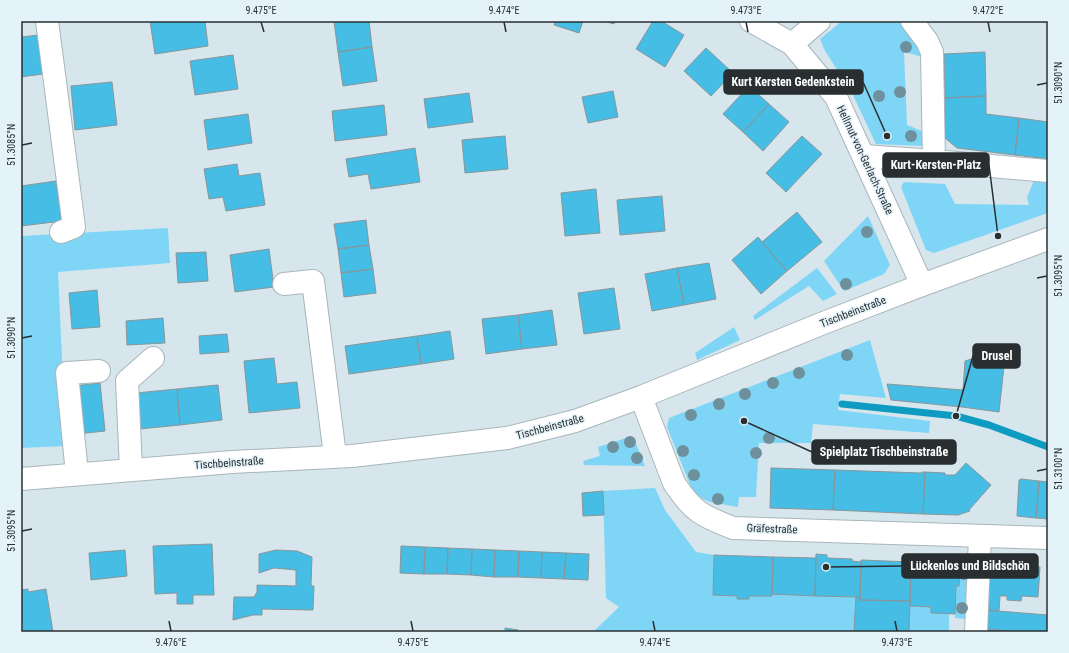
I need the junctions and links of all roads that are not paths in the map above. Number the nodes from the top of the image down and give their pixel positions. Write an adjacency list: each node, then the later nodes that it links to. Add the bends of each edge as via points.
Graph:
1 (47, 21): 10 (street, via 74,227)
2 (751, 21): 6 (street, Hellmut-von-Gerlach-Straße)
3 (782, 21): 6 (street)
4 (819, 21): 6 (street)
5 (912, 21): 8 (street, via 932,52)
6 (792, 44): 7 (street, Hellmut-von-Gerlach-Straße, via 836,97)
7 (864, 156): 8 (street); 13 (street, Hellmut-von-Gerlach-Straße)
8 (934, 161): 9 (street)
9 (1048, 171)
10 (61, 232)
11 (1048, 239): 13 (street, Tischbeinstraße)
12 (284, 284): 17 (street, via 314,281)
13 (922, 285): 16 (street, Tischbeinstraße)
14 (153, 358): 18 (street, via 127,381)
15 (99, 371): 19 (street, via 67,373)
16 (641, 397): 17 (street, Tischbeinstraße, via 575,421 507,438 422,449); 21 (street, Gräfestraße, via 674,483 694,510 708,518 734,528)
17 (335, 456): 18 (street, Tischbeinstraße)
18 (131, 470): 19 (street, Tischbeinstraße)
19 (77, 474): 20 (street, Tischbeinstraße)
20 (21, 479)
21 (980, 536): 22 (street, Gräfestraße); 23 (street)
22 (1048, 538)
23 (976, 632)

